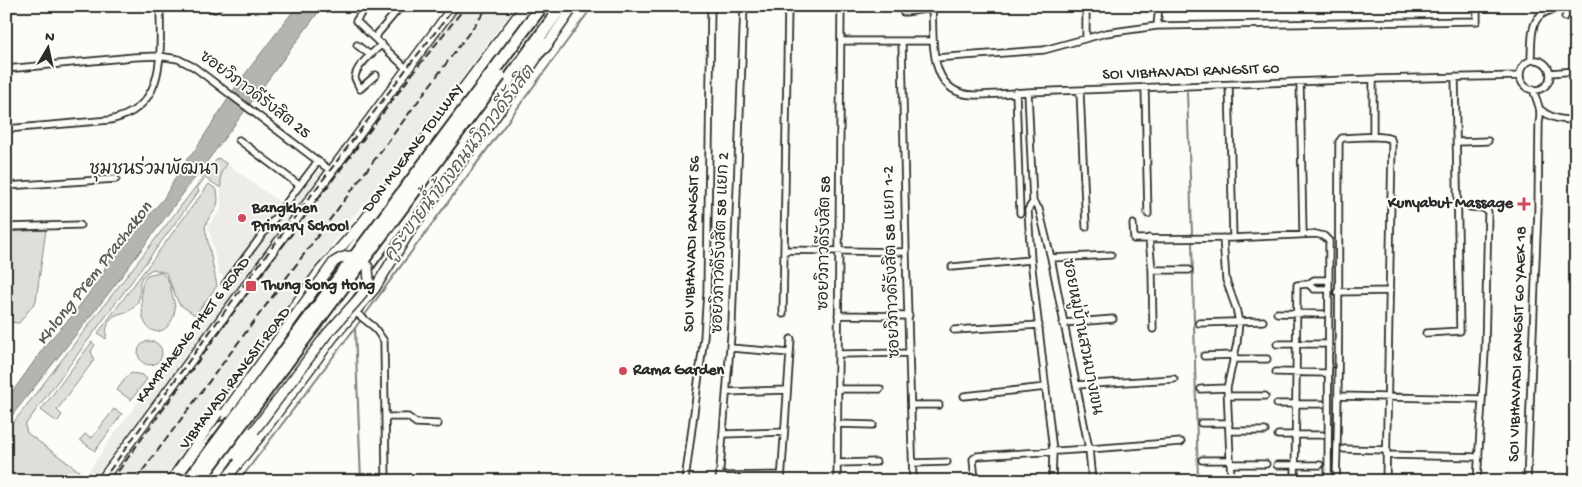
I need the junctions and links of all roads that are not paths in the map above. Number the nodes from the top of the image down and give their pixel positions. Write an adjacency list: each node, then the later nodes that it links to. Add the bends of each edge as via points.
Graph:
1 (13, 6): 20 (street)
2 (160, 6): 38 (street)
3 (207, 6): 4 (street, via 215,9)
4 (220, 6)
5 (401, 6): 29 (street)
6 (454, 6): 41 (main road, KAMPHAENG PHET 6 ROAD)
7 (525, 6): 27 (main road, VIBHAVADI RANGSIT ROAD)
8 (532, 6): 45 (highway, VIBHAVADI RANGSIT ROAD)
9 (542, 6): 182 (highway, DON MUEANG TOLLWAY, bridge)
10 (552, 6): 183 (highway, DON MUEANG TOLLWAY, bridge)
11 (562, 6): 54 (highway)
12 (574, 6): 35 (main road)
13 (711, 6): 187 (street, SOI VIBHAVADI RANGSIT 56, via 707,293)
14 (744, 6): 117 (street, ซอยวิภาวดีรังสิต 58 แยก 2)
15 (788, 6): 82 (street)
16 (841, 6): 31 (street, ซอยวิภาวดีรังสิต 58)
17 (900, 6): 21 (street, via 903,12)
18 (1160, 6): 28 (street)
19 (1477, 6): 28 (street, via 1477,20)
20 (6, 7)
21 (932, 7): 32 (street, SOI VIBHAVADI RANGSIT 60)
22 (1572, 7): 23 (street); 26 (street); 40 (street, via 1538,15 1532,36)
23 (1576, 7)
24 (1086, 9): 30 (street)
25 (362, 12): 29 (street, via 356,21)
26 (1565, 17)
27 (510, 25): 45 (highway); 166 (main road, VIBHAVADI RANGSIT ROAD, via 363,222 320,271)
28 (1157, 26): 30 (street)
29 (375, 37): 34 (street)
30 (1086, 38): 39 (street, via 1044,50)
31 (841, 41): 33 (street); 83 (street, ซอยวิภาวดีรังสิต 58)
32 (933, 41): 33 (street); 39 (street, SOI VIBHAVADI RANGSIT 60)
33 (902, 42): 84 (street, ซอยวิภาวดีรังสิต 58 แยก 1-2)
34 (382, 44): 37 (street); 41 (street)
35 (547, 44): 54 (highway); 101 (main road, via 412,228)
36 (357, 45): 37 (street)
37 (370, 55): 46 (street, via 355,78 360,90)
38 (160, 56): 42 (street, ซอยวิภาวดีรังสิต 25); 60 (street, via 157,79 150,94 122,117); 65 (street, ซอยวิภาวดีรังสิต 25, via 186,62)
39 (935, 58): 56 (street, SOI VIBHAVADI RANGSIT 60, via 939,75 960,93)
40 (1532, 60): 44 (street, via 1541,61); 47 (street, via 1522,68)
41 (407, 68): 66 (main road, KAMPHAENG PHET 6 ROAD)
42 (6, 69)
43 (1576, 72): 44 (street)
44 (1550, 73): 53 (street, via 1546,85)
45 (481, 74): 181 (highway, VIBHAVADI RANGSIT ROAD)
46 (376, 75)
47 (1520, 76): 48 (street, SOI VIBHAVADI RANGSIT 60); 53 (street, via 1524,85)
48 (1455, 77): 49 (street, SOI VIBHAVADI RANGSIT 60); 64 (street)
49 (1373, 79): 50 (street, SOI VIBHAVADI RANGSIT 60); 61 (street)
50 (1300, 82): 51 (street, SOI VIBHAVADI RANGSIT 60); 78 (street)
51 (1229, 85): 52 (street, SOI VIBHAVADI RANGSIT 60); 81 (street)
52 (1145, 88): 55 (street, SOI VIBHAVADI RANGSIT 60); 73 (street)
53 (1534, 89): 58 (street, SOI VIBHAVADI RANGSIT 60 YAEK 18)
54 (501, 90): 184 (highway)
55 (1080, 91): 57 (street, SOI VIBHAVADI RANGSIT 60); 77 (street)
56 (1016, 92): 57 (street, SOI VIBHAVADI RANGSIT 60); 72 (street)
57 (1028, 92): 70 (street, ซอยหมู่บ้านสวนบางเขน)
58 (1541, 110): 59 (street, via 1562,120); 199 (street, SOI VIBHAVADI RANGSIT 60 YAEK 18)
59 (1576, 120)
60 (6, 129)
61 (1373, 137): 95 (street, via 1387,137 1392,143); 96 (street, via 1342,138 1338,142)
62 (239, 140): 68 (street)
63 (1488, 141): 64 (street)
64 (1458, 142): 112 (street, via 1460,331)
65 (318, 161): 66 (street, ซอยวิภาวดีรังสิต 25); 68 (street)
66 (331, 171): 179 (main road, KAMPHAENG PHET 6 ROAD)
67 (116, 179): 69 (street)
68 (300, 185): 92 (street)
69 (6, 186)
70 (1033, 202): 86 (street, ซอยหมู่บ้านสวนบางเขน, via 1039,210); 87 (street, ซอยหมู่บ้านสวนบางเขน, via 1028,210)
71 (1470, 207): 141 (street, via 1484,208 1488,212)
72 (1020, 213)
73 (1148, 214)
74 (1133, 224): 79 (street, via 1134,239)
75 (80, 225): 76 (street)
76 (6, 227)
77 (1086, 227)
78 (1303, 234): 81 (street); 91 (street, via 1324,236 1329,242)
79 (1149, 238): 80 (street); 89 (street)
80 (1223, 238): 81 (street); 107 (street, via 1226,280)
81 (1233, 238)
82 (784, 250): 83 (street); 99 (street)
83 (840, 250): 84 (street); 102 (street, ซอยวิภาวดีรังสิต 58)
84 (906, 252): 103 (street, ซอยวิภาวดีรังสิต 58 แยก 1-2)
85 (1111, 255): 86 (street)
86 (1051, 258): 106 (street, ซอยหมู่บ้านสวนบางเขน)
87 (1032, 260): 88 (street); 109 (street, ซอยหมู่บ้านสวนบางเขน)
88 (952, 267)
89 (1152, 270): 90 (street); 110 (street)
90 (1189, 270)
91 (1330, 280): 93 (street, via 1314,280); 94 (street)
92 (225, 284)
93 (1308, 284): 94 (street, via 1314,288); 98 (street, via 1297,285)
94 (1329, 289): 195 (street)
95 (1390, 291): 96 (street); 140 (street)
96 (1337, 292): 139 (street)
97 (1277, 313): 98 (street)
98 (1297, 313): 100 (street); 115 (street)
99 (783, 314)
100 (1323, 314)
101 (360, 316): 147 (street, via 384,341); 185 (main road, via 334,336)
102 (838, 316): 103 (street); 120 (street, ซอยวิภาวดีรังสิต 58)
103 (909, 316): 119 (street, ซอยวิภาวดีรังสิต 58 แยก 1-2)
104 (1113, 319): 106 (street)
105 (1263, 321): 107 (street)
106 (1063, 322): 128 (street, ซอยหมู่บ้านสวนบางเขน)
107 (1239, 322): 108 (street); 122 (street)
108 (1199, 323)
109 (1039, 324): 111 (street); 129 (street, ซอยหมู่บ้านสวนบางเขน)
110 (1154, 329)
111 (954, 330)
112 (1426, 334)
113 (791, 339): 118 (street)
114 (1277, 344): 115 (street)
115 (1296, 344): 116 (street); 125 (street)
116 (1324, 344)
117 (731, 348): 118 (street); 135 (street, ซอยวิภาวดีรังสิต 58 แยก 2)
118 (790, 353): 134 (street)
119 (909, 353): 120 (street); 145 (street, ซอยวิภาวดีรังสิต 58 แยก 1-2)
120 (838, 354): 131 (street, ซอยวิภาวดีรังสิต 58)
121 (1204, 356): 122 (street)
122 (1234, 357): 123 (street); 130 (street)
123 (1267, 359)
124 (1276, 372): 125 (street)
125 (1296, 372): 126 (street); 143 (street)
126 (1325, 373)
127 (1174, 379): 128 (street)
128 (1076, 385): 161 (street, ซอยหมู่บ้านสวนบางเขน)
129 (1046, 388): 136 (street); 163 (street, ซอยหมู่บ้านสวนบางเขน)
130 (1228, 388): 133 (street); 137 (street)
131 (838, 389): 132 (street); 151 (street, ซอยวิภาวดีรังสิต 58)
132 (880, 389)
133 (1201, 389)
134 (787, 390): 135 (street); 155 (street)
135 (728, 392): 156 (street, ซอยวิภาวดีรังสิต 58 แยก 2)
136 (964, 396)
137 (1228, 396): 138 (street); 149 (street)
138 (1265, 396)
139 (1339, 396): 140 (street); 196 (street)
140 (1389, 396): 141 (street); 164 (street)
141 (1482, 399): 165 (street)
142 (1277, 404): 143 (street)
143 (1296, 404): 144 (street); 158 (street)
144 (1322, 404)
145 (911, 405): 146 (street); 172 (street, ซอยวิภาวดีรังสิต 58 แยก 1-2)
146 (939, 405)
147 (386, 417): 150 (street, via 408,417 416,423); 186 (street)
148 (1200, 423): 149 (street)
149 (1229, 423): 153 (street)
150 (438, 424)
151 (838, 424): 152 (street); 171 (street, ซอยวิภาวดีรังสิต 58)
152 (873, 425)
153 (1230, 430): 154 (street); 170 (street)
154 (1265, 431)
155 (784, 432): 156 (street); 178 (street)
156 (724, 434): 177 (street, ซอยวิภาวดีรังสิต 58 แยก 2)
157 (1278, 435): 158 (street)
158 (1295, 435): 159 (street); 176 (street)
159 (1322, 435)
160 (1181, 442): 161 (street)
161 (1089, 449): 163 (street); 192 (street, ซอยหมู่บ้านสวนบางเขน)
162 (1344, 449): 164 (street)
163 (1053, 451): 190 (street, via 974,456); 191 (street, ซอยหมู่บ้านสวนบางเขน)
164 (1387, 452): 165 (street); 197 (street)
165 (1479, 457): 198 (street)
166 (186, 460): 180 (main road, VIBHAVADI RANGSIT ROAD); 185 (main road, bridge, via 225,413 334,262 349,256 360,259 368,267 369,282 360,297 327,334 254,431)
167 (1202, 460): 170 (street)
168 (876, 462): 171 (street)
169 (947, 462): 172 (street)
170 (1231, 462): 173 (street); 193 (street)
171 (838, 463): 188 (street, ซอยวิภาวดีรังสิต 58)
172 (913, 463): 189 (street, ซอยวิภาวดีรังสิต 58 แยก 1-2)
173 (1266, 464)
174 (1320, 464): 176 (street)
175 (1277, 465): 176 (street)
176 (1295, 465): 194 (street)
177 (720, 478): 178 (street)
178 (781, 478)
179 (101, 481)
180 (171, 481)
181 (180, 481)
182 (188, 481)
183 (199, 481)
184 (210, 481)
185 (224, 481)
186 (386, 481)
187 (685, 481)
188 (837, 481)
189 (913, 481)
190 (975, 481)
191 (1052, 481)
192 (1092, 481)
193 (1231, 481)
194 (1295, 481)
195 (1328, 481)
196 (1336, 481)
197 (1386, 481)
198 (1477, 481)
199 (1527, 481)

